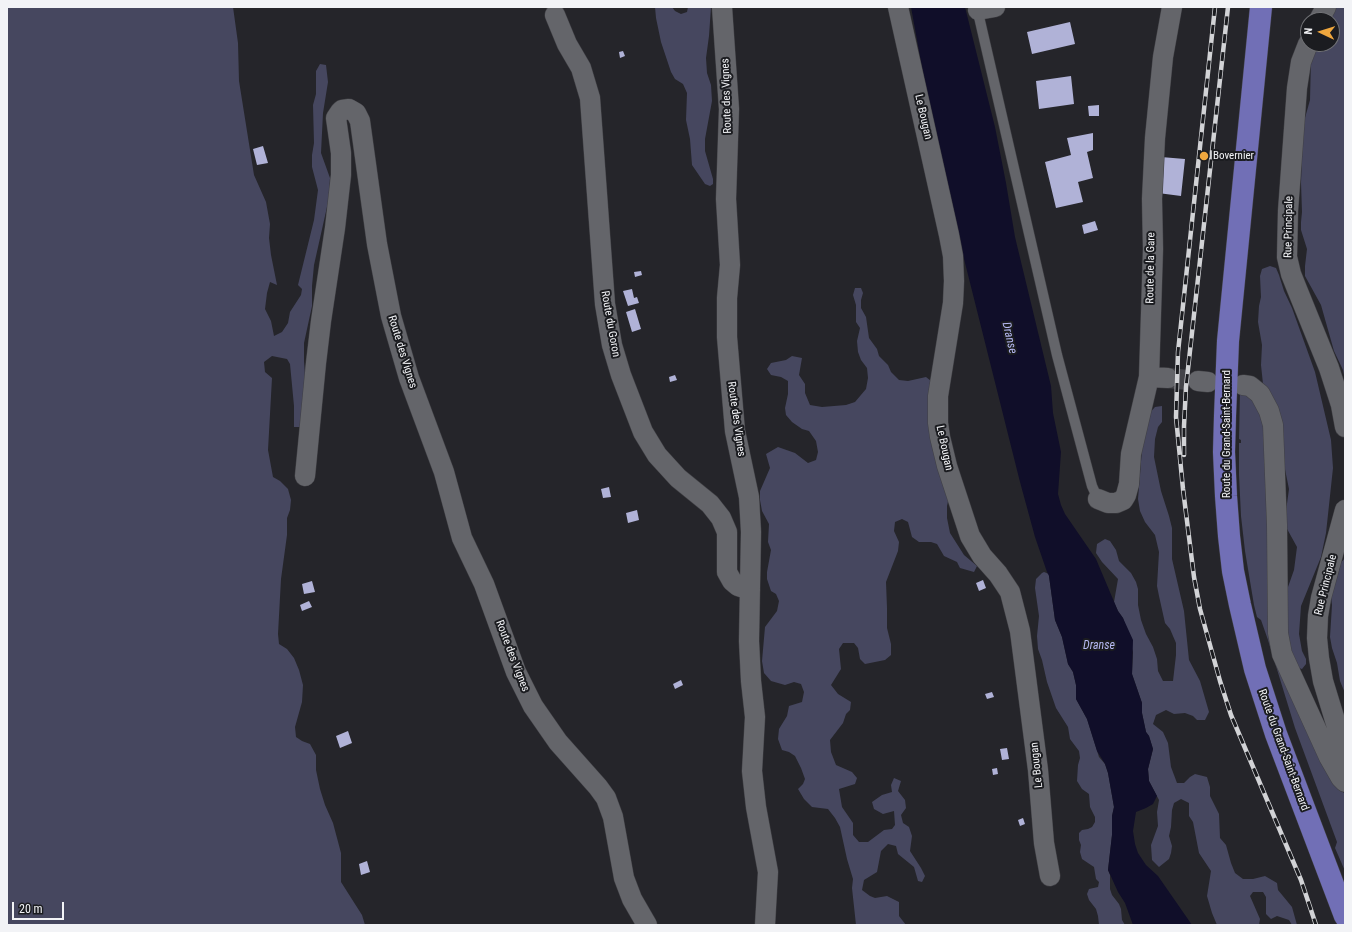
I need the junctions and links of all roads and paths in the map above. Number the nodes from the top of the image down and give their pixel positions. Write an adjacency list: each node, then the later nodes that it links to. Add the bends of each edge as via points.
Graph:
1 (722, 7): 15 (street, Route des Vignes, via 728,109 726,199 730,265 727,336 736,430 749,497)
2 (898, 7): 18 (street, Le Bougan, via 953,256 952,303 938,396 940,437 970,536 1010,592 1020,631)
3 (1172, 7): 8 (street, Route de la Gare, via 1163,57 1155,146)
4 (1261, 7): 19 (main road, Route du Grand-Saint-Bernard, via 1228,341 1224,452 1229,536 1233,571 1255,669 1276,734)
5 (983, 8): 13 (lane, via 1057,355 1092,486)
6 (555, 15): 15 (street, Route du Goron, via 581,68 590,98 605,304 612,345 621,375 643,432 657,455 678,478 710,504 721,518 727,532 727,572 738,586)
7 (1305, 52): 11 (street, Rue Principale, via 1297,88 1287,257 1291,274 1329,368)
8 (1149, 377): 9 (street); 13 (street, Route de la Gare, via 1131,454 1126,495 1123,500 1116,503)
9 (1168, 378)
10 (1243, 385): 17 (street, via 1250,386 1260,394 1270,411 1273,425 1278,633 1282,654 1329,757)
11 (1345, 427)
12 (305, 476): 20 (street, Route des Vignes, via 320,321 341,175 336,118 342,110 349,109 356,113 361,126 378,251 391,316 444,472 462,538 484,584 516,672 533,706 554,737 606,798 613,817 624,878 632,899)
13 (1098, 499)
14 (1345, 510): 16 (street, Rue Principale, via 1321,598 1317,638 1323,681)
15 (750, 590): 21 (street, Route des Vignes, via 749,641 755,717 753,777 768,872)
16 (1345, 753)
17 (1345, 782)
18 (1050, 876)
19 (1345, 916)
20 (647, 925)
21 (765, 925)

